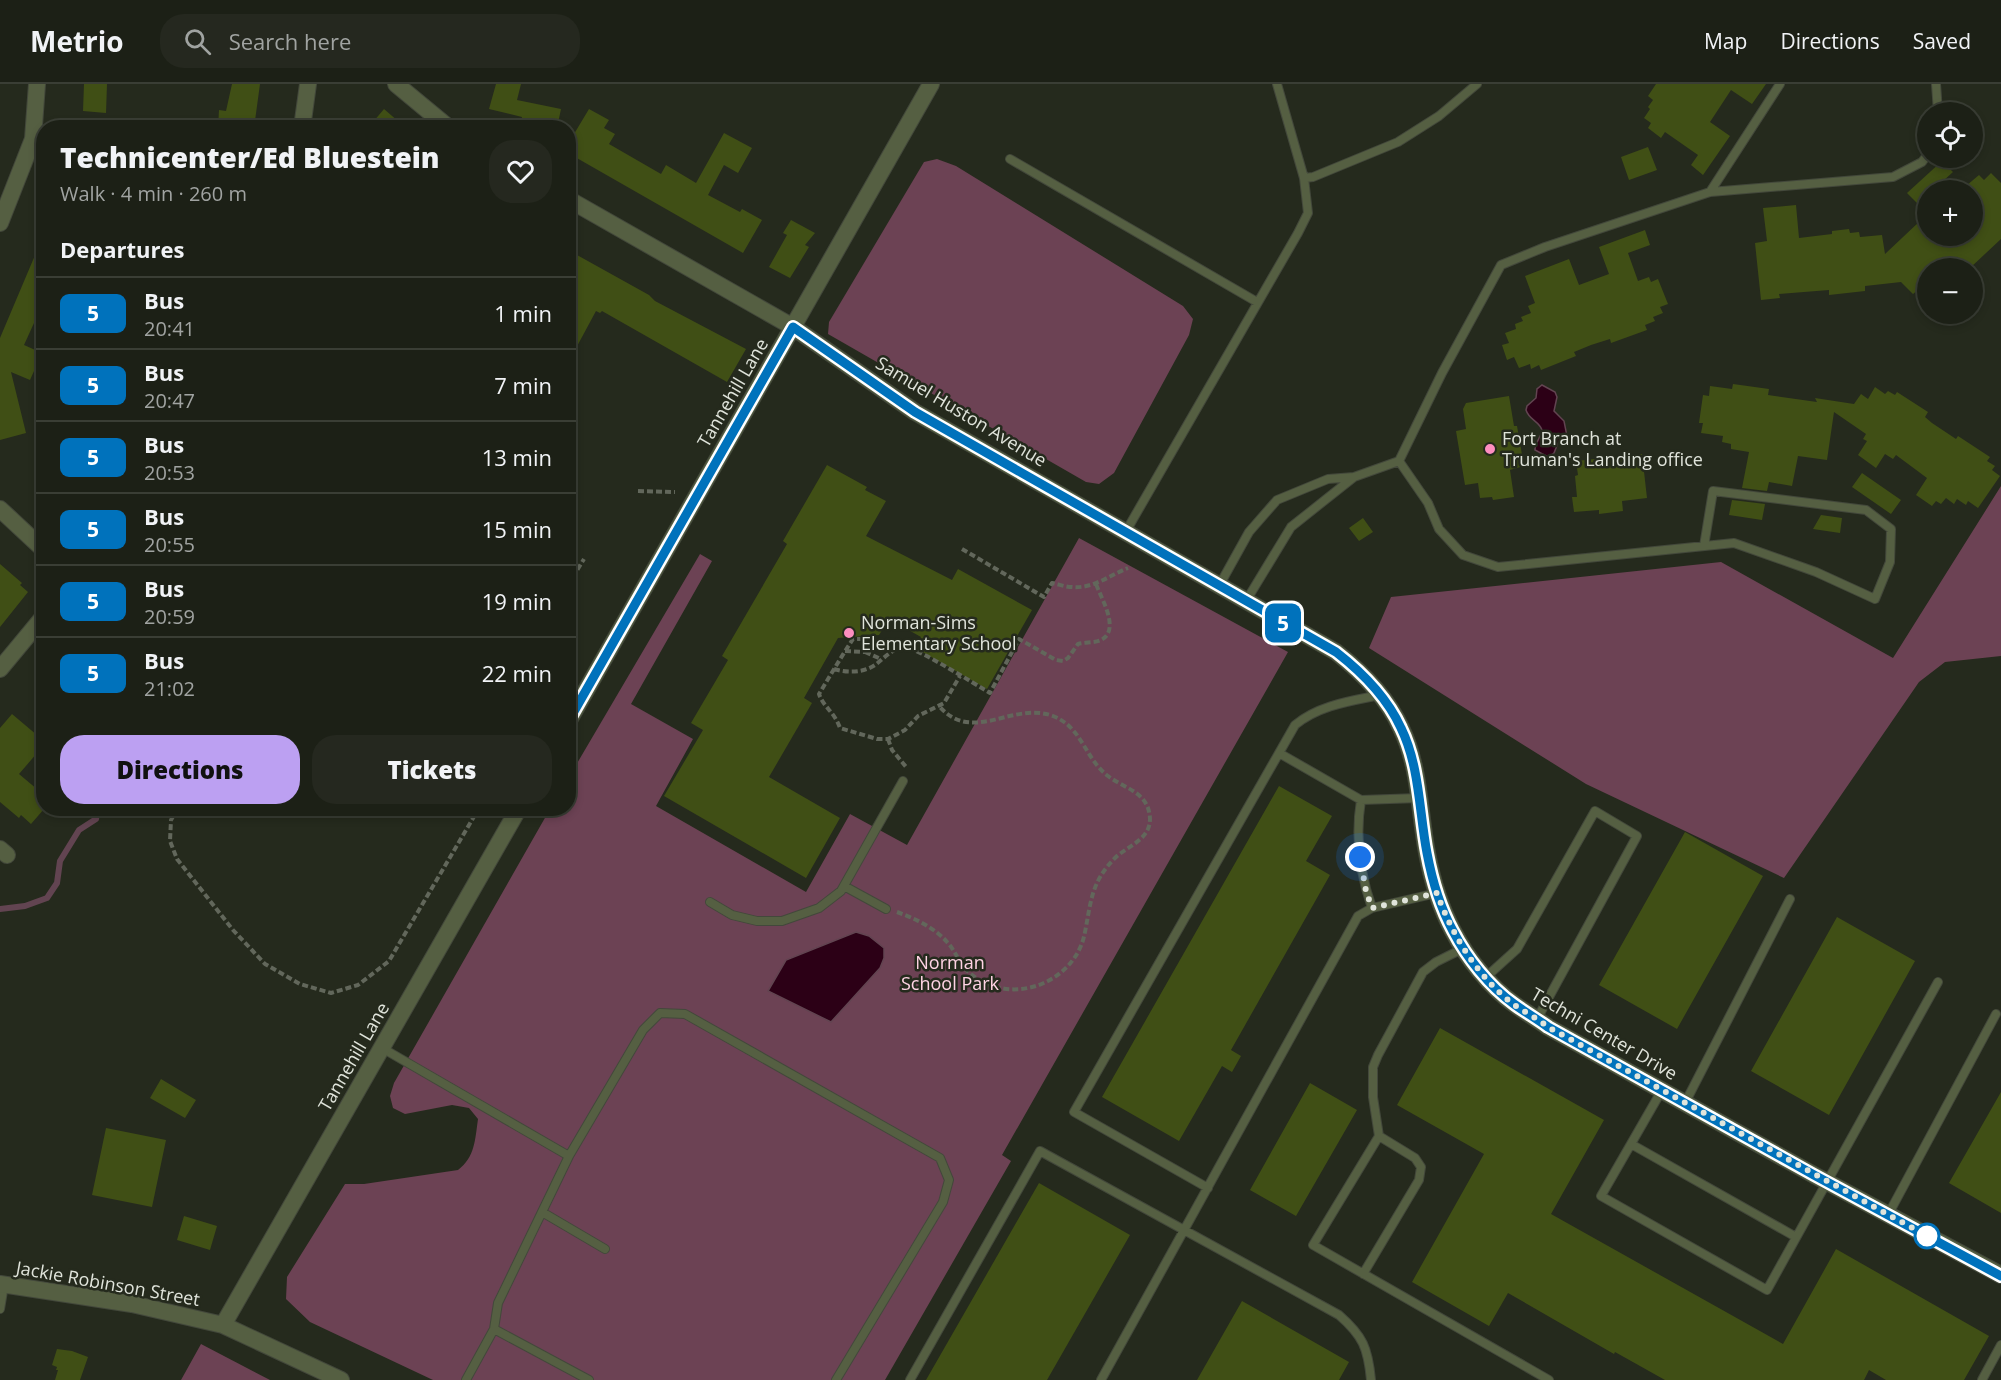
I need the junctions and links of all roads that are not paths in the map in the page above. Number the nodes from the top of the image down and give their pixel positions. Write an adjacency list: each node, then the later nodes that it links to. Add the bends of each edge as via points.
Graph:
1 (37, 84): 17 (street, via 33,139)
2 (308, 84): 10 (street)
3 (396, 84): 11 (street)
4 (931, 84): 19 (street, Tannehill Lane)
5 (1277, 84): 14 (lane)
6 (1476, 84): 14 (lane, via 1439,116 1398,142)
7 (1780, 84): 15 (lane)
8 (1936, 84): 9 (lane)
9 (1937, 102)
10 (303, 120)
11 (439, 120)
12 (1010, 159): 18 (lane)
13 (1917, 165): 15 (lane, via 1893,177)
14 (1304, 178): 18 (lane, via 1308,213)
15 (1710, 192): 20 (lane, via 1501,265)
16 (576, 204): 19 (street, Samuel Huston Avenue)
17 (0, 223)
18 (1257, 302): 23 (lane)
19 (793, 327): 23 (street, Samuel Huston Avenue, via 915,412); 32 (street, Tannehill Lane)
20 (1399, 461): 21 (lane); 25 (lane, via 1428,503 1439,528 1463,555 1498,567)
21 (1354, 477): 26 (lane, via 1328,480 1277,500 1249,532); 27 (lane, via 1291,527)
22 (0, 509): 24 (street)
23 (1125, 533): 26 (street, Samuel Huston Avenue)
24 (36, 543)
25 (1704, 546): 25 (lane, via 1734,543 1816,572 1875,599 1890,562 1891,530 1866,510 1713,490)
26 (1219, 586): 27 (street, Samuel Huston Avenue)
27 (1245, 602): 29 (street, Samuel Huston Avenue)
28 (36, 626): 30 (street)
29 (1336, 652): 31 (street, Techni Center Drive)
30 (0, 669)
31 (1381, 695): 33 (lane, via 1328,707 1305,717 1295,724); 35 (street, Techni Center Drive, via 1406,739)
32 (576, 708)
33 (1279, 753): 36 (lane); 56 (lane, via 1074,1112)
34 (903, 781): 38 (lane)
35 (1419, 798): 36 (lane); 39 (street, Techni Center Drive)
36 (1361, 800): 42 (lane, via 1361,869)
37 (514, 816): 49 (street, Tannehill Lane)
38 (844, 886): 41 (lane, via 819,908 782,921 756,921 732,915); 43 (lane)
39 (1437, 893): 42 (lane); 44 (street, Techni Center Drive)
40 (1790, 899): 51 (lane)
41 (710, 902)
42 (1372, 908): 56 (lane, via 1358,916)
43 (886, 909)
44 (1464, 948): 45 (street, Techni Center Drive); 52 (lane, via 1424,972 1378,1055 1373,1067 1373,1097)
45 (1486, 977): 48 (street, Techni Center Drive, via 1513,1004); 48 (lane, via 1517,949 1595,811 1637,836)
46 (1938, 982): 55 (lane)
47 (1996, 1014): 58 (lane)
48 (1537, 1019): 50 (street, Techni Center Drive)
49 (382, 1048): 54 (lane); 66 (street, Tannehill Lane)
50 (1662, 1090): 51 (street, Techni Center Drive); 53 (lane)
51 (1685, 1103): 55 (street, Techni Center Drive)
52 (1379, 1136): 62 (lane, via 1415,1158 1421,1167 1419,1180); 62 (lane, via 1313,1245)
53 (1631, 1144): 60 (lane); 60 (lane, via 1601,1196 1767,1290)
54 (569, 1156): 57 (lane); 72 (lane, via 643,1030 660,1013 685,1014 940,1158 950,1180 943,1202)
55 (1826, 1181): 58 (street, Techni Center Drive); 60 (lane)
56 (1208, 1188): 59 (lane)
57 (542, 1212): 61 (lane); 67 (lane, via 498,1303)
58 (1888, 1215): 63 (street, Techni Center Drive)
59 (1185, 1230): 73 (lane, via 1040,1151); 74 (lane); 75 (lane, via 1339,1315 1363,1342)
60 (1796, 1237)
61 (605, 1249)
62 (1363, 1274): 76 (lane)
63 (2001, 1275)
64 (2, 1285): 65 (lane); 66 (street, Jackie Robinson Street, via 132,1304)
65 (0, 1309)
66 (223, 1325): 69 (street, Jackie Robinson Street)
67 (494, 1329): 70 (lane); 71 (lane)
68 (2001, 1345): 77 (lane)
69 (341, 1380)
70 (466, 1380)
71 (589, 1380)
72 (836, 1380)
73 (910, 1380)
74 (1101, 1380)
75 (1371, 1380)
76 (1549, 1380)
77 (1982, 1380)

